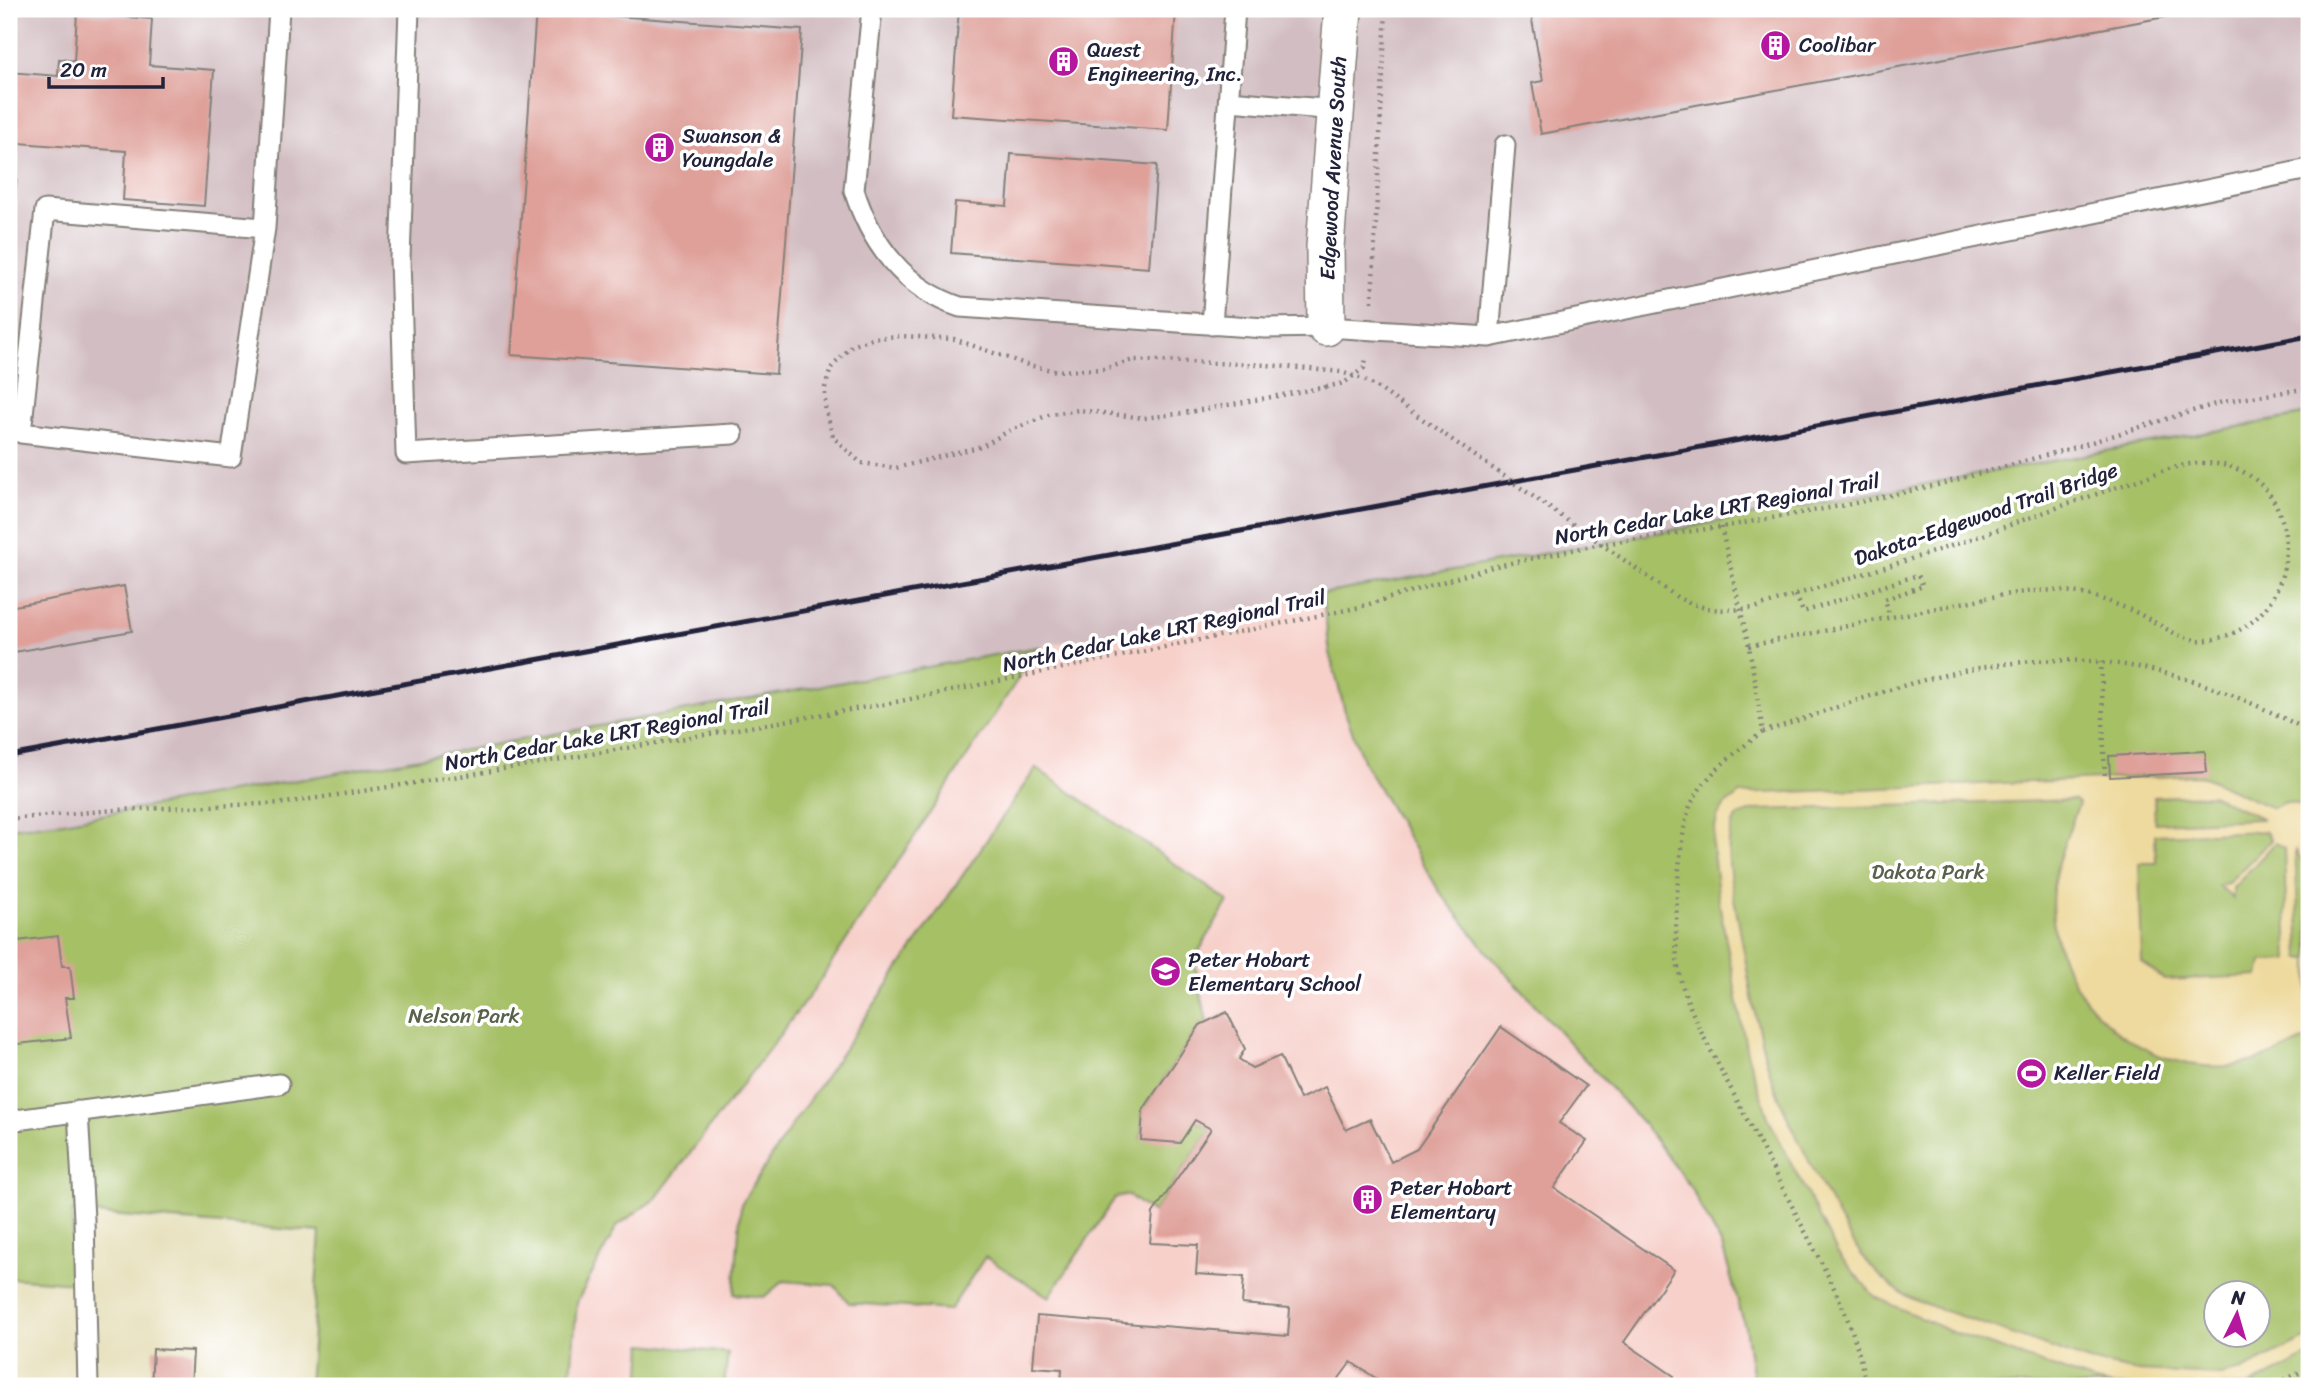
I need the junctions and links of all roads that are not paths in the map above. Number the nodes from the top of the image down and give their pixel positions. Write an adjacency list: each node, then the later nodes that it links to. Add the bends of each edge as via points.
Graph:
1 (279, 9): 10 (lane)
2 (409, 9): 14 (lane, via 401,259 406,454)
3 (872, 9): 11 (lane, via 854,190 873,238 901,274 940,300 960,307)
4 (1235, 9): 6 (lane)
5 (1343, 9): 7 (street, Edgewood Avenue South)
6 (1228, 101): 7 (lane); 11 (lane)
7 (1336, 110): 12 (street, Edgewood Avenue South, via 1325,247)
8 (1505, 145): 13 (lane)
9 (2309, 169): 13 (lane)
10 (265, 228): 10 (lane, via 231,457 21,433 46,209)
11 (1212, 325): 12 (lane)
12 (1326, 327): 13 (lane)
13 (1489, 337)
14 (733, 434)
15 (279, 1084): 16 (lane)
16 (78, 1111): 17 (lane); 18 (lane)
17 (9, 1121)
18 (88, 1386)

